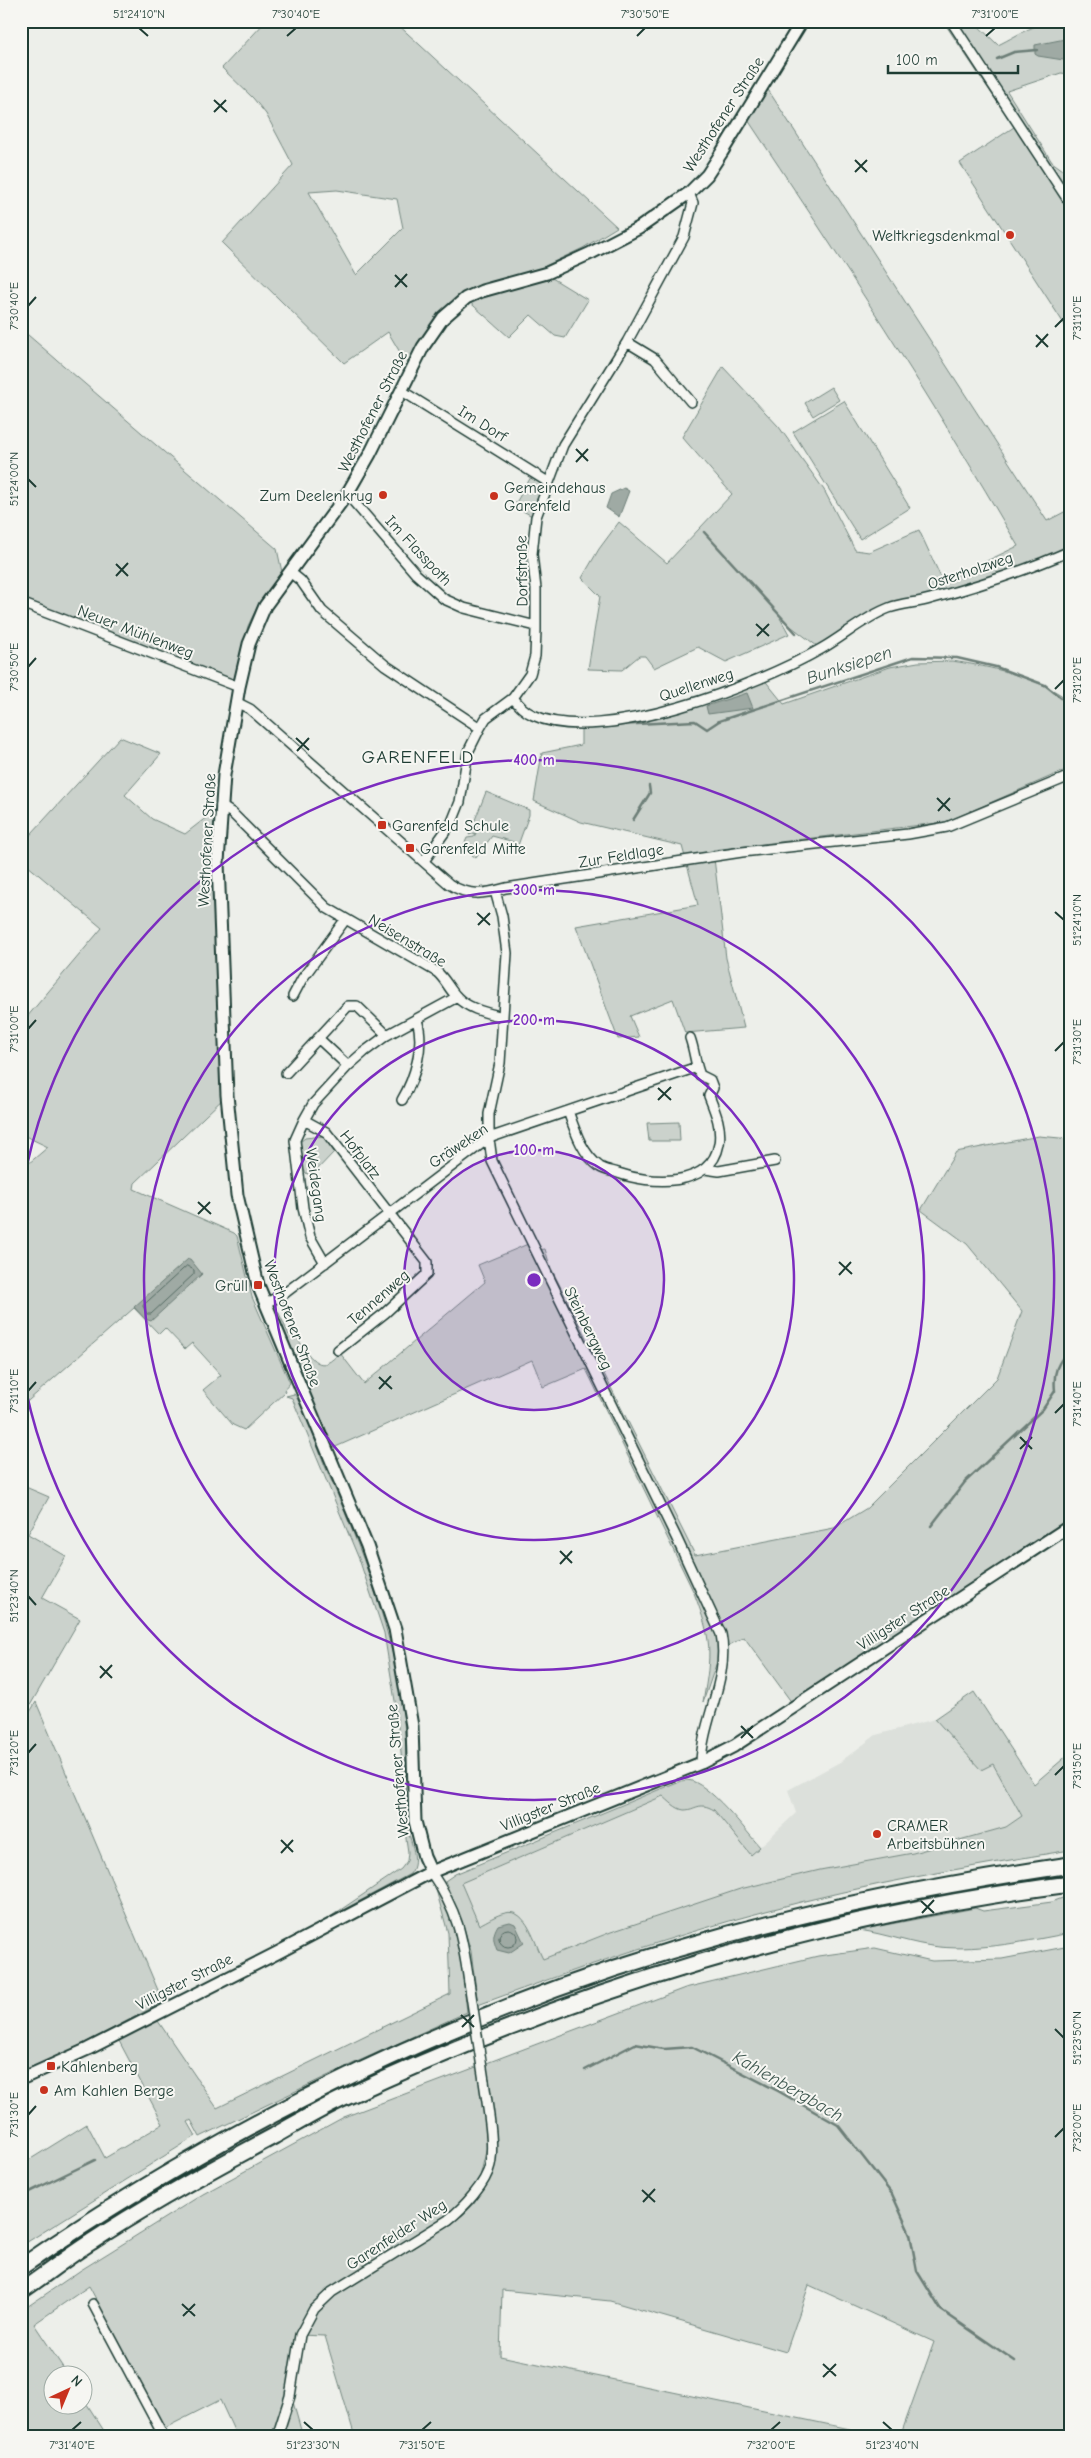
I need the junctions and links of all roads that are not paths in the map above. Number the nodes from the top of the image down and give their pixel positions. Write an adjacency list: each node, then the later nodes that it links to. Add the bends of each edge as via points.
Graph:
1 (802, 21): 3 (street, Westhofener Straße, via 707,175)
2 (951, 21): 4 (street)
3 (689, 193): 5 (street, Dorfstraße, via 693,203 684,237); 6 (street, Westhofener Straße, via 639,228 592,253 547,272 466,298 448,312 432,332)
4 (1070, 203)
5 (627, 342): 7 (street, via 655,359); 8 (street, Dorfstraße, via 564,445)
6 (402, 391): 8 (street, Im Dorf); 9 (street, Westhofener Straße)
7 (691, 402)
8 (548, 482): 14 (street, Dorfstraße, via 536,517 532,554)
9 (347, 494): 11 (street, Westhofener Straße); 14 (street, Im Flasspoth, via 416,574 444,599 464,608)
10 (1070, 551): 13 (street, Osterholzweg, via 994,580)
11 (290, 572): 15 (street, Westhofener Straße, via 265,606 255,627); 18 (street, via 302,581 322,611 385,665)
12 (21, 603): 15 (street, Neuer Mühlenweg)
13 (878, 613): 16 (street, Quellenweg, via 821,649 763,678 630,720 565,724 532,715)
14 (536, 626): 16 (street, Dorfstraße, via 535,656 530,674)
15 (239, 686): 17 (street, Westhofener Straße)
16 (513, 698): 18 (street, Dorfstraße, via 486,718)
17 (236, 702): 20 (street, Westhofener Straße); 21 (street, Zur Feldlage, via 250,708)
18 (480, 728): 21 (street, Dorfstraße, via 466,759 460,802 452,822)
19 (1070, 776): 22 (street, Zur Feldlage, via 946,827 723,854)
20 (221, 806): 23 (street, Neisenstraße, via 232,813 328,908); 42 (street, Westhofener Straße, via 218,924 232,1165 242,1224)
21 (424, 861): 22 (street, Zur Feldlage, via 449,884 462,891 479,894)
22 (495, 891): 26 (street, Steinbergweg, via 507,953)
23 (345, 920): 24 (street, Neisenstraße); 25 (street, Neisenstraße, via 437,972)
24 (293, 996)
25 (457, 997): 26 (street, Neisenstraße, via 476,1009); 27 (street, Weidegang)
26 (503, 1017): 37 (street, Steinbergweg, via 500,1063 489,1114)
27 (417, 1020): 28 (street, Weidegang); 34 (street, via 421,1040 410,1087)
28 (387, 1035): 29 (street, via 352,1005); 31 (street, Weidegang)
29 (318, 1038): 31 (street); 33 (street)
30 (690, 1038): 32 (street, via 697,1056)
31 (348, 1066): 36 (street, Weidegang, via 313,1104)
32 (696, 1067): 35 (street, Gräweken); 39 (street, via 700,1076 710,1080 713,1088 709,1096 719,1132 719,1145)
33 (286, 1073)
34 (402, 1100)
35 (568, 1111): 37 (street, Gräweken); 39 (street, via 579,1140 601,1168 635,1179 659,1181 680,1179)
36 (304, 1120): 40 (street, Hofplatz, via 326,1132); 41 (street, Weidegang, via 295,1140 303,1208 310,1237)
37 (489, 1138): 40 (street, Gräweken); 45 (street, Steinbergweg, via 492,1161 721,1634 724,1648 722,1664 702,1742)
38 (775, 1161): 39 (street, via 719,1171)
39 (704, 1168)
40 (388, 1214): 41 (street, Gräweken); 43 (street, Tennenweg, via 426,1262 427,1274)
41 (325, 1263): 42 (street, Gräweken, via 281,1296)
42 (265, 1303): 47 (street, Westhofener Straße, via 367,1546 395,1629 412,1726 415,1820)
43 (338, 1350)
44 (1070, 1526): 45 (street, Villigster Straße, via 742,1741)
45 (701, 1763): 47 (street, Villigster Straße)
46 (1070, 1865): 50 (highway, via 942,1885 728,1934 640,1960 464,2024 238,2133 106,2210)
47 (431, 1872): 49 (street, Villigster Straße, via 277,1953); 54 (street, Garenfelder Weg, bridge, via 446,1895 460,1929 484,2081 490,2166 463,2208 332,2292 314,2309 300,2336 290,2396)
48 (1070, 1884): 51 (highway, via 978,1897 761,1945 628,1984 496,2034 343,2099 213,2168 90,2242)
49 (21, 2079)
50 (21, 2267)
51 (21, 2291)
52 (93, 2304): 53 (street)
53 (164, 2437)
54 (277, 2437)

